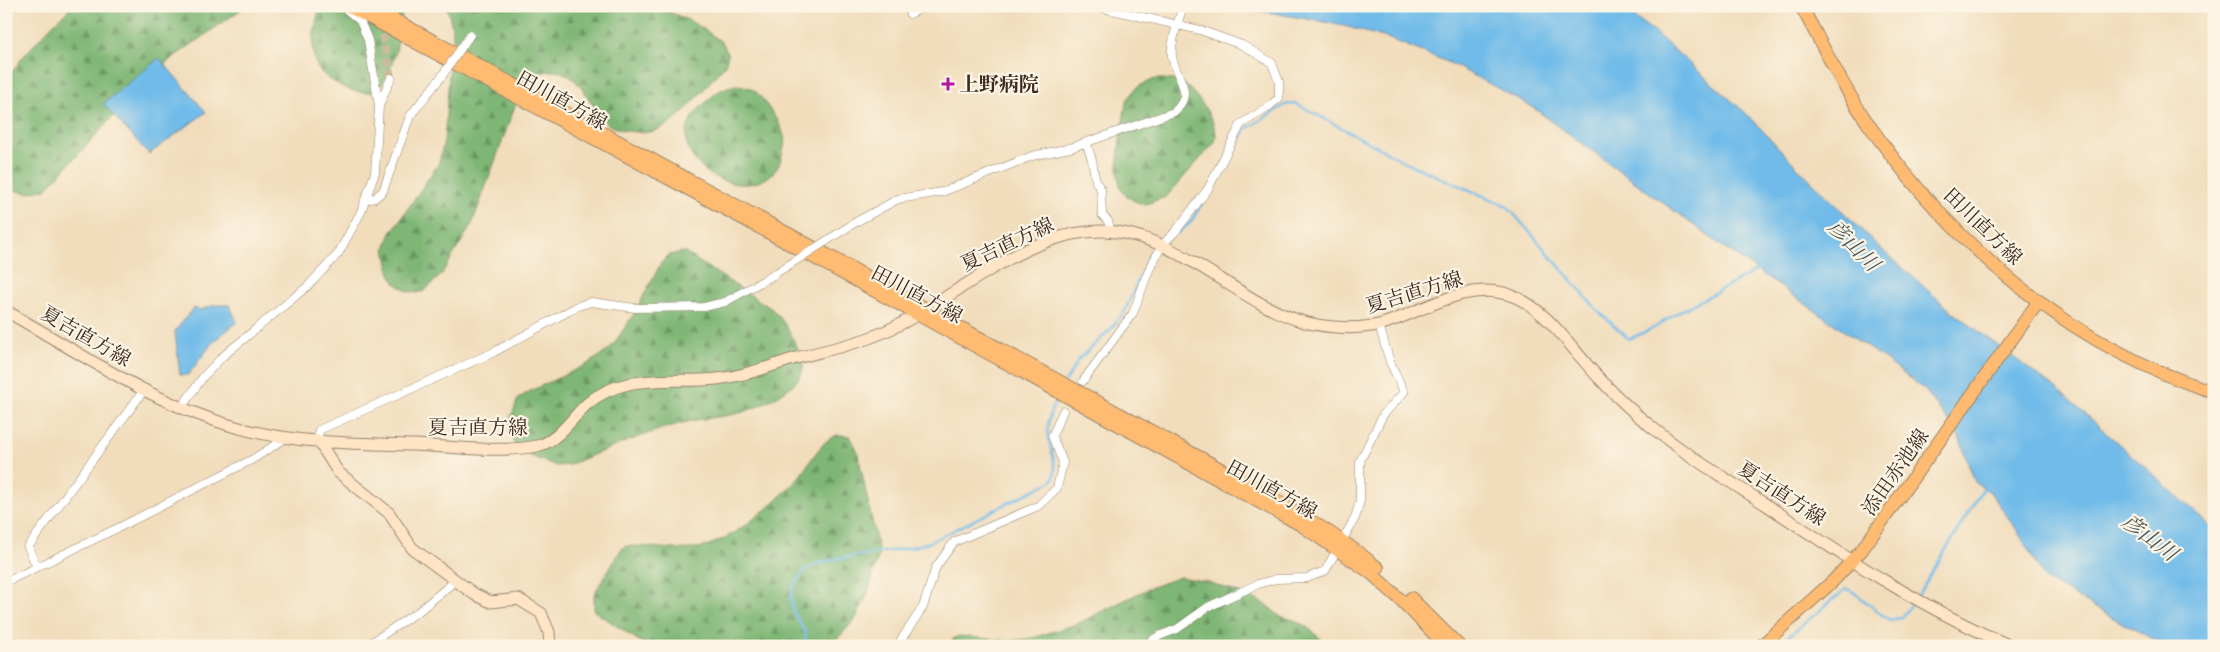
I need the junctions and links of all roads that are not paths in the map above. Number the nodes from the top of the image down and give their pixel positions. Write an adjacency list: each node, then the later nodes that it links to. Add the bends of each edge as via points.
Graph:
1 (342, 6): 12 (street, via 360,21 368,40)
2 (348, 6): 19 (main road, 田川直方線)
3 (370, 6): 19 (main road, 田川直方線)
4 (926, 6): 8 (street)
5 (1094, 6): 9 (street)
6 (1801, 6): 17 (main road, 田川直方線, via 1865,120 1894,158 1931,204)
7 (1182, 8): 9 (street)
8 (910, 14)
9 (1177, 26): 13 (street, via 1172,55 1185,96 1183,104 1174,112); 16 (street, via 1200,30 1242,45 1272,63 1279,82 1279,98 1266,110 1241,124 1208,189)
10 (470, 35): 14 (street, bridge, via 410,116 383,191 375,198)
11 (391, 78): 12 (street)
12 (379, 106): 14 (street, via 374,174)
13 (1086, 142): 15 (street, via 1096,182 1101,189 1102,215); 27 (street, bridge, via 1032,156 942,192 898,199 725,302 704,307 635,308 591,302 578,306 494,352 319,430)
14 (365, 200): 24 (street, via 338,254 308,285 222,357 202,377)
15 (1111, 232): 16 (main road, 夏吉直方線); 19 (main road, 夏吉直方線, via 1074,234 1046,242 984,272)
16 (1162, 245): 20 (main road, 夏吉直方線, via 1271,308 1300,321 1329,327); 21 (street, via 1132,313)
17 (2035, 306): 23 (main road, 田川直方線, via 2123,355 2189,385); 29 (main road, 添田赤池線)
18 (6, 311): 22 (main road, 夏吉直方線, via 97,366)
19 (921, 312): 27 (main road, 夏吉直方線, via 873,337 757,371 720,379 658,380 624,385 592,399 553,438 541,445 486,448); 28 (main road, 田川直方線, via 1208,462 1308,519)
20 (1379, 325): 28 (street, via 1390,362 1404,392 1383,415 1360,460 1360,501 1355,518); 29 (main road, 夏吉直方線, via 1456,295 1488,291 1515,296 1535,307 1600,379 1653,429)
21 (1082, 381)
22 (144, 390): 24 (main road, 夏吉直方線); 30 (street, via 28,547)
23 (2214, 392)
24 (181, 408): 26 (main road, 夏吉直方線, via 245,430)
25 (1063, 411): 35 (street, via 1052,436 1063,462 1057,488 1038,506 954,542 936,567 923,607)
26 (286, 438): 27 (main road, 夏吉直方線); 30 (street, via 253,459)
27 (318, 440): 31 (main road, via 338,472 389,513 412,548)
28 (1339, 544): 36 (street, via 1325,571 1307,578 1276,579 1258,584 1208,607 1177,629); 37 (main road, 田川直方線); 38 (main road, 田川直方線, via 1398,586)
29 (1851, 562): 39 (main road, 添田赤池線); 40 (main road, 夏吉直方線, via 1939,612)
30 (37, 567): 32 (street)
31 (455, 581): 33 (street, via 419,611); 34 (main road, via 491,602 518,599 541,612 549,632)
32 (6, 582)
33 (366, 646)
34 (550, 646)
35 (897, 646)
36 (1143, 646)
37 (1446, 646)
38 (1459, 646)
39 (1761, 646)
40 (2011, 646)

